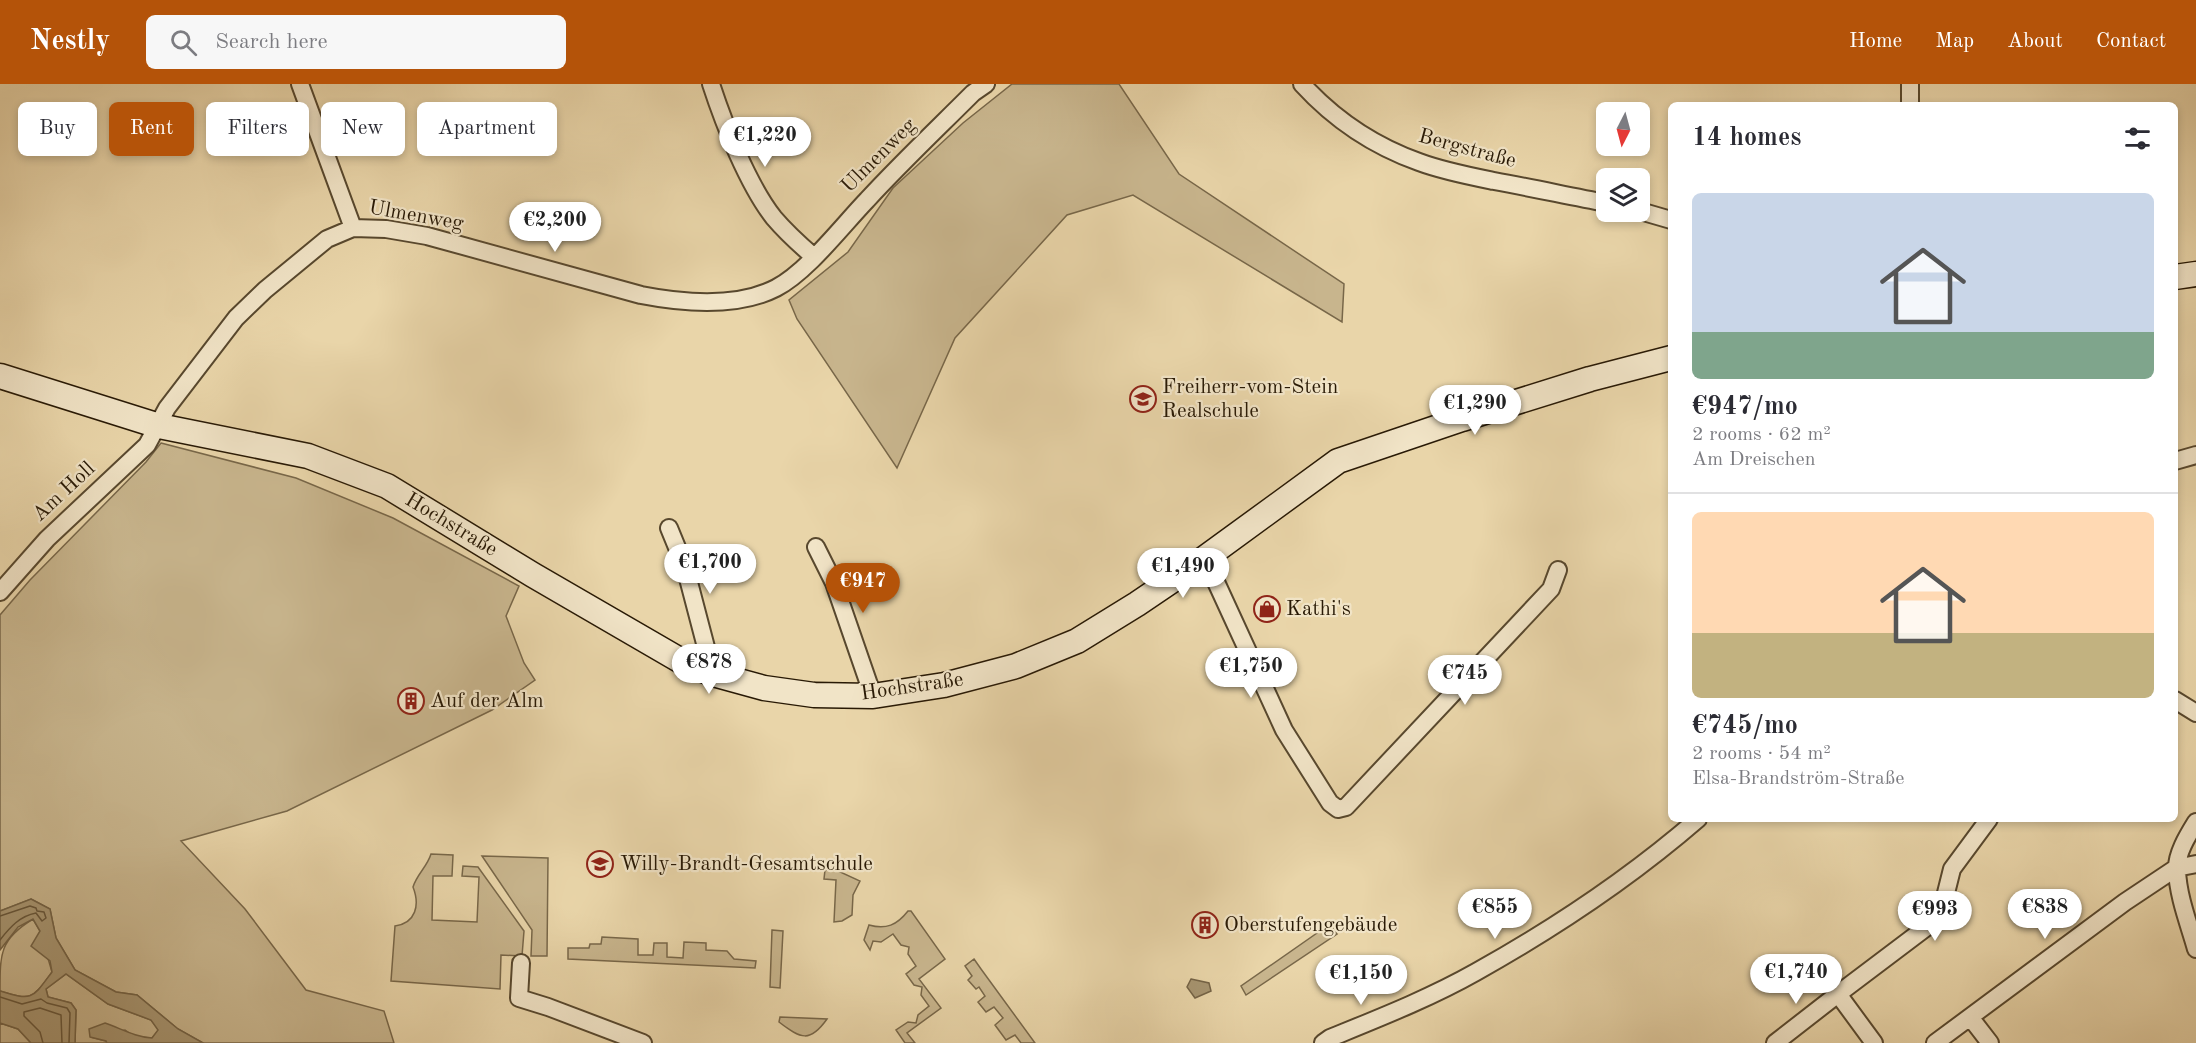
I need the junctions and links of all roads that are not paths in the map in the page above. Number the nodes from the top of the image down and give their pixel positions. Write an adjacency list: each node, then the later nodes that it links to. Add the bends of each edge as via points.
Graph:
1 (300, 84): 10 (street)
2 (711, 84): 11 (street, via 755,189 772,216)
3 (1302, 84): 7 (street, Bergstraße, via 1346,124 1377,144 1419,162)
4 (1910, 84): 6 (street)
5 (976, 87): 11 (street, Ulmenweg)
6 (1910, 102)
7 (1596, 201)
8 (1650, 214): 9 (street)
9 (1668, 219)
10 (353, 228): 11 (street, Ulmenweg, via 427,236 641,295 694,302 727,301 775,288 794,276); 16 (street, Ulmenweg, via 327,239 236,318 167,408)
11 (813, 256)
12 (2196, 274): 13 (street)
13 (2178, 277)
14 (1668, 359): 21 (street, Hochstraße, via 1462,418 1338,461)
15 (0, 376): 16 (street, Hochstraße)
16 (159, 426): 23 (street, Am Holl, via 147,445 47,539); 24 (street, Hochstraße, via 308,456 387,486 683,662)
17 (2196, 455): 18 (street)
18 (2178, 459)
19 (669, 528): 24 (street, via 685,567)
20 (816, 547): 25 (street, via 834,583)
21 (1205, 558): 22 (street, via 1284,730 1330,803 1338,809 1346,807 1551,589); 25 (street, Hochstraße, via 1077,641 1016,666 944,685)
22 (1558, 570)
23 (0, 592)
24 (713, 674): 25 (street, Hochstraße, via 804,694)
25 (873, 696)
26 (2178, 702): 27 (street)
27 (2196, 713)
28 (1695, 822): 38 (street, via 1586,904 1476,972)
29 (1987, 822): 35 (street, via 1952,869 1940,917)
30 (2196, 822): 32 (street)
31 (2196, 864): 32 (street)
32 (2176, 868): 33 (street); 36 (street)
33 (2196, 950)
34 (521, 963): 37 (street, via 519,999)
35 (1838, 994): 39 (street); 40 (street)
36 (1970, 1017): 41 (street); 42 (street)
37 (643, 1043)
38 (1323, 1043)
39 (1775, 1043)
40 (1874, 1043)
41 (1935, 1043)
42 (1990, 1043)

